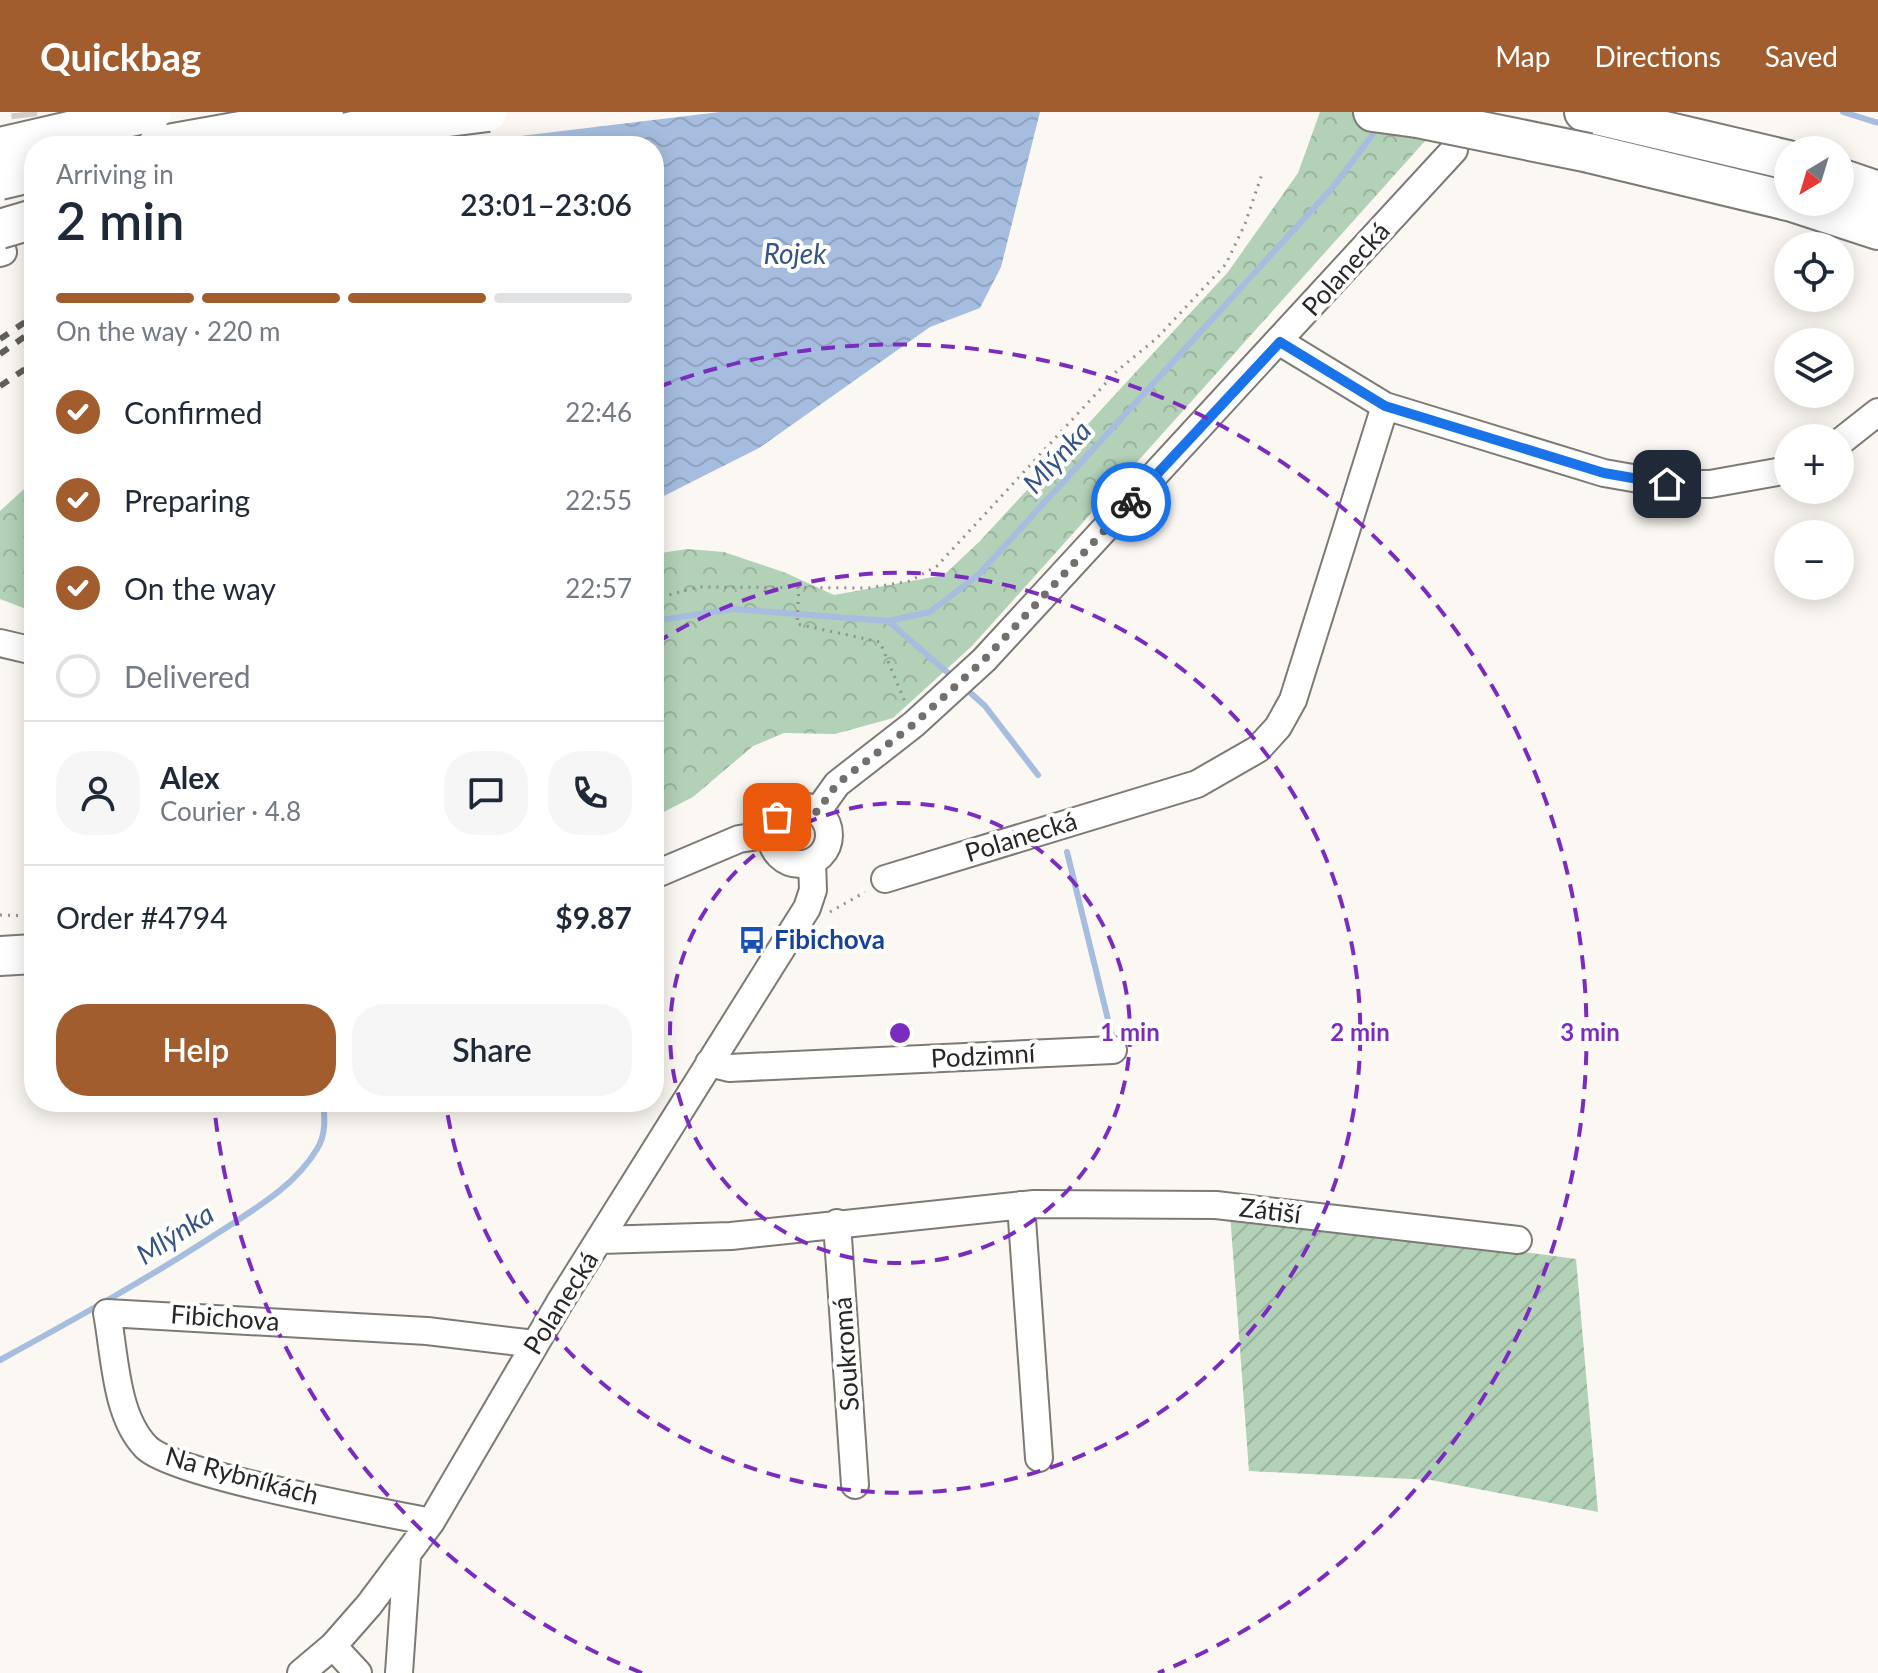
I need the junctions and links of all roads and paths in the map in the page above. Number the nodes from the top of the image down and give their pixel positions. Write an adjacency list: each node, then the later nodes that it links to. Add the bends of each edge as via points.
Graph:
1 (152, 112): 6 (highway, bridge)
2 (348, 112): 7 (highway, bridge)
3 (488, 112): 8 (highway, bridge)
4 (1373, 112): 18 (highway, bridge, via 1589,153)
5 (1594, 114): 12 (highway)
6 (48, 136)
7 (213, 136)
8 (332, 136)
9 (24, 141): 10 (highway, bridge)
10 (0, 147)
11 (1454, 150): 23 (street, Polanecká)
12 (1774, 157)
13 (1263, 171): 28 (path, via 1226,264 1157,338 1118,370 937,566 910,581 869,588)
14 (24, 174): 15 (highway, bridge)
15 (0, 180)
16 (1854, 183): 17 (highway)
17 (1878, 191)
18 (1774, 198)
19 (1834, 216): 21 (highway)
20 (24, 227): 22 (highway, bridge)
21 (1878, 230)
22 (1, 245)
23 (1280, 342): 24 (street); 32 (street, Polanecká, via 984,660)
24 (1385, 406): 27 (street, via 1645,481 1728,483); 37 (street, Polanecká, via 1293,700 1258,749 1197,784)
25 (1878, 412): 26 (street)
26 (1854, 431)
27 (1774, 473)
28 (799, 586): 29 (path, via 698,587); 32 (path, via 797,624 880,642)
29 (664, 596)
30 (0, 643): 31 (street)
31 (24, 649)
32 (914, 724): 33 (street, Polanecká, via 837,784)
33 (817, 812): 34 (street, via 800,806 787,809 774,821); 35 (street, via 829,839)
34 (771, 834): 35 (street, via 782,859); 36 (street, via 739,839)
35 (812, 862): 40 (street, Polanecká)
36 (664, 871)
37 (885, 879): 40 (path)
38 (0, 915): 39 (path)
39 (24, 916)
40 (815, 916): 42 (street, Polanecká)
41 (1113, 1050): 42 (street, Podzimní, via 729,1068)
42 (709, 1063): 45 (street, Polanecká)
43 (1021, 1205): 44 (street, Zátiší); 46 (street, Zátiší, via 1216,1205); 49 (street)
44 (837, 1223): 45 (street, Zátiší, via 731,1236); 50 (street, Soukromá)
45 (600, 1240): 48 (street, Polanecká)
46 (1518, 1240)
47 (107, 1313): 48 (street, Fibichova, via 427,1331); 51 (street, Na Rybníkách, via 126,1416 147,1449 233,1479)
48 (535, 1344): 51 (street, Polanecká)
49 (1039, 1458)
50 (855, 1485)
51 (431, 1522): 52 (street, Polanecká)
52 (407, 1555): 53 (street, Polanecká); 56 (street)
53 (333, 1646): 54 (street, Polanecká); 55 (street)
54 (301, 1673)
55 (358, 1673)
56 (399, 1673)

